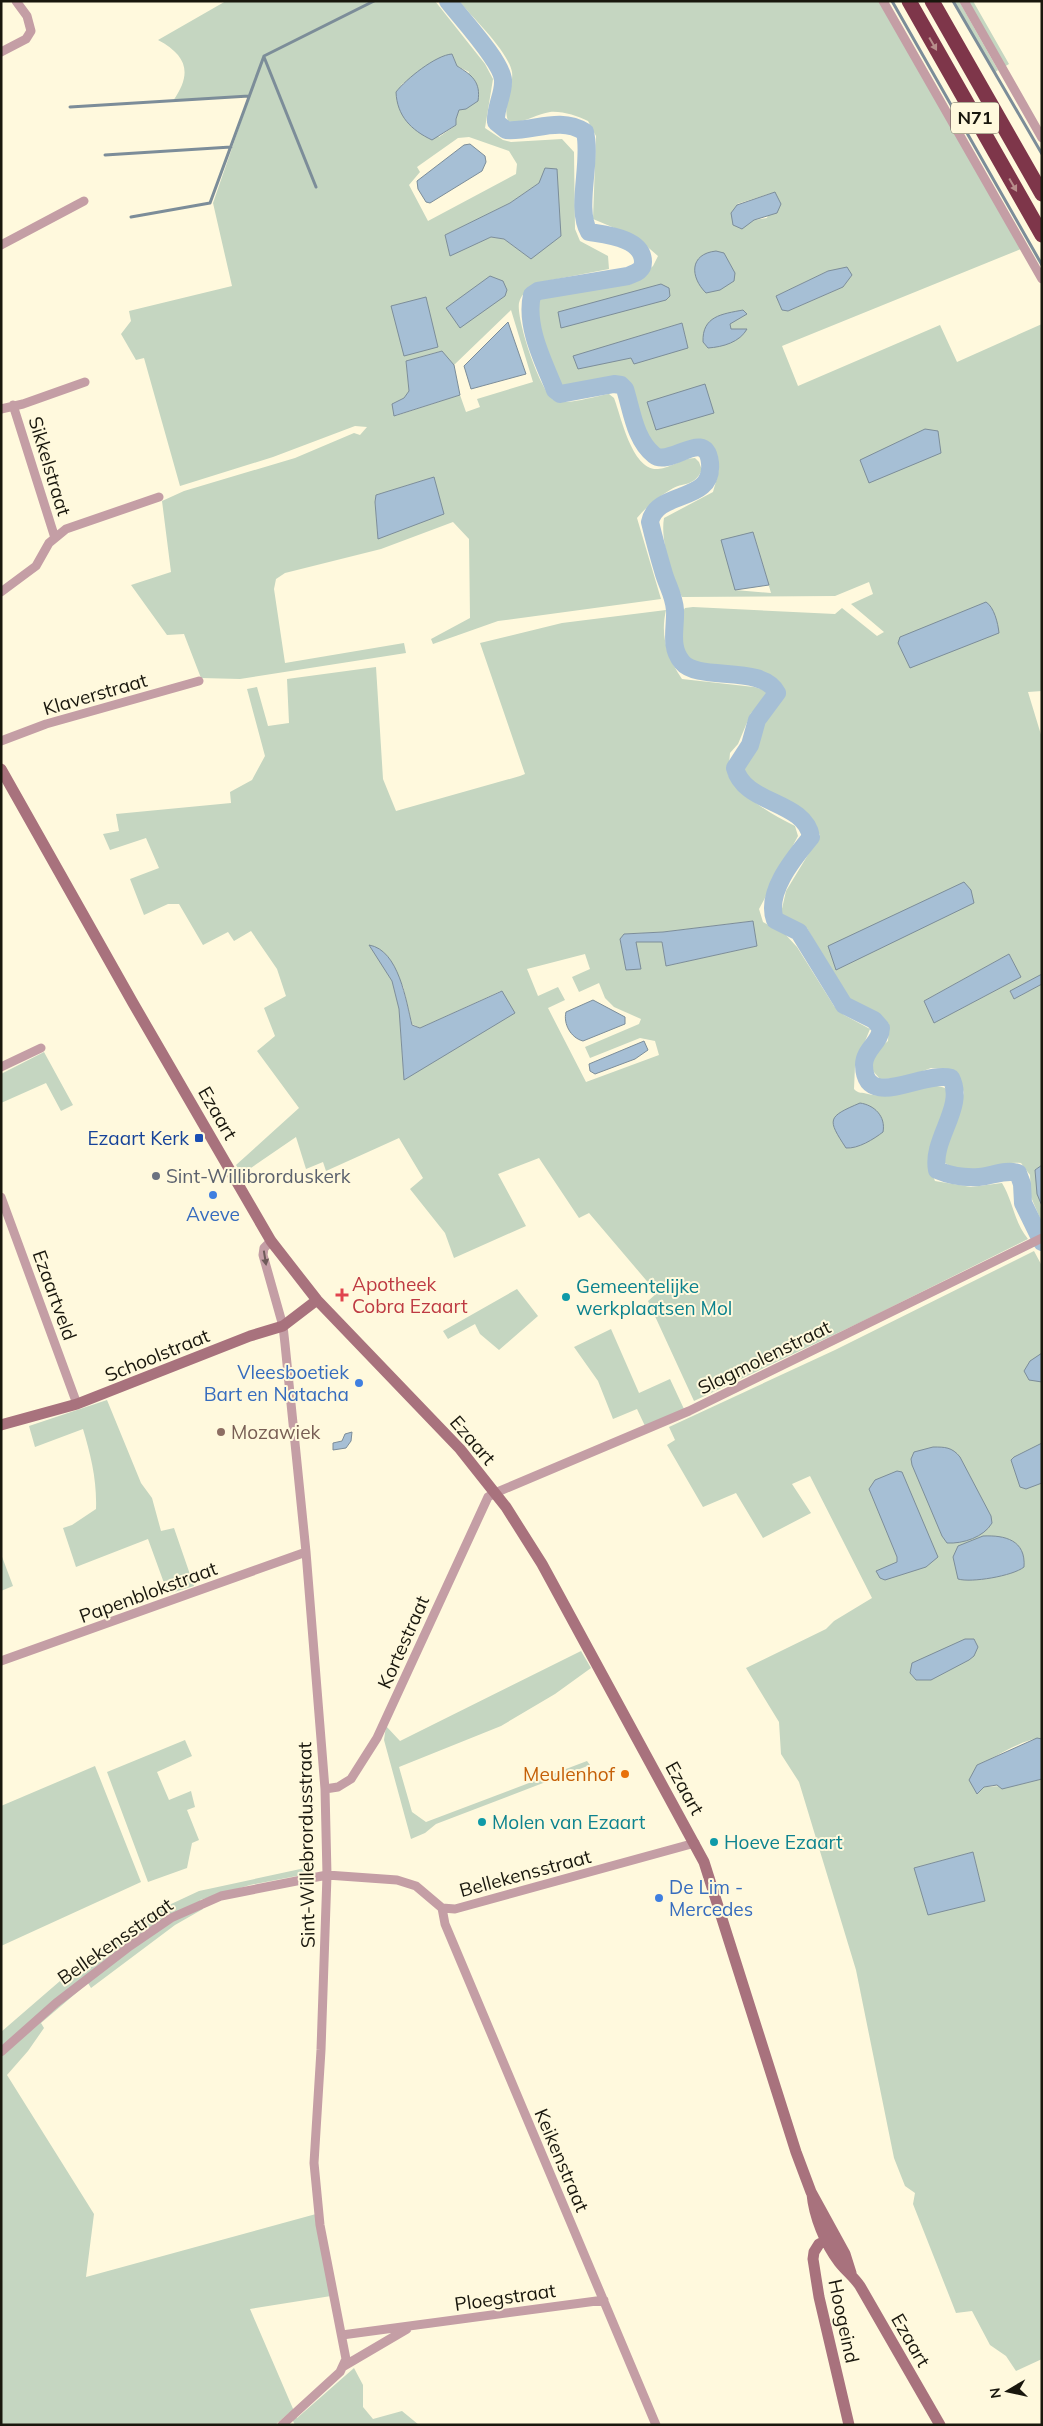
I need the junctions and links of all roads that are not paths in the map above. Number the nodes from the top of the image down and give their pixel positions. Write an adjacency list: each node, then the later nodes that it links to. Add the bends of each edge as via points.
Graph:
1 (16, 1): 6 (street, via 27,16 31,31 26,39)
2 (883, 1): 12 (street)
3 (908, 1): 10 (highway, N71, one-way to 10)
4 (932, 1): 8 (highway, N71)
5 (964, 1): 7 (street)
6 (1, 52)
7 (1042, 138)
8 (1042, 194)
9 (84, 201): 11 (street)
10 (1042, 235)
11 (1, 245)
12 (1042, 279)
13 (85, 382): 14 (street, Sikkelstraat)
14 (13, 405): 15 (street, Sikkelstraat); 17 (street, Sikkelstraat)
15 (1, 409)
16 (159, 497): 17 (street, via 66,530)
17 (55, 538): 18 (street, via 36,566)
18 (1, 592)
19 (198, 681): 20 (street, Klaverstraat, via 46,724)
20 (1, 741)
21 (1, 769): 26 (main road, Ezaart)
22 (40, 1048): 23 (street)
23 (1, 1067)
24 (1, 1198): 29 (street, Ezaartveld)
25 (1038, 1240): 31 (street, Slagmolenstraat, via 689,1411)
26 (272, 1241): 27 (main road, Ezaart); 28 (street, Sint-Willebrordusstraat, one-way to 28, via 264,1248 263,1255)
27 (316, 1300): 28 (main road, Schoolstraat); 31 (main road, Ezaart, via 460,1449)
28 (283, 1326): 29 (main road, Schoolstraat); 32 (street, Sint-Willebrordusstraat)
29 (78, 1404): 30 (main road, Schoolstraat)
30 (1, 1426)
31 (495, 1492): 34 (street, Kortestraat, via 484,1503 377,1738 351,1779 338,1787); 35 (main road, Ezaart, via 542,1564)
32 (306, 1552): 33 (street, Papenblokstraat); 34 (street, Sint-Willebrordusstraat)
33 (1, 1661)
34 (325, 1789): 36 (street, Sint-Willebrordusstraat)
35 (695, 1843): 37 (street, Bellekensstraat, via 462,1908); 39 (main road, Ezaart, via 722,1912 793,2144 811,2192 813,2209)
36 (327, 1875): 37 (street, Bellekensstraat, via 397,1880 416,1886); 38 (street, Bellekensstraat, via 221,1896 171,1918 85,1979); 42 (street, Sint-Willebrordusstraat, via 314,2163 320,2225)
37 (442, 1908): 40 (street, Keikenstraat, via 449,1933)
38 (1, 2052)
39 (831, 2237): 47 (main road, Hoogeind, via 816,2248 813,2259); 48 (main road, Ezaart, via 839,2263 851,2273)
40 (604, 2300): 41 (street, Ploegstraat); 46 (street, Keikenstraat)
41 (410, 2327): 42 (street, Ploegstraat); 43 (street, Ploegstraat)
42 (342, 2336): 43 (street, Sint-Willebrordusstraat)
43 (344, 2366): 44 (street)
44 (294, 2420): 45 (street)
45 (282, 2425)
46 (656, 2425)
47 (850, 2425)
48 (940, 2425)

